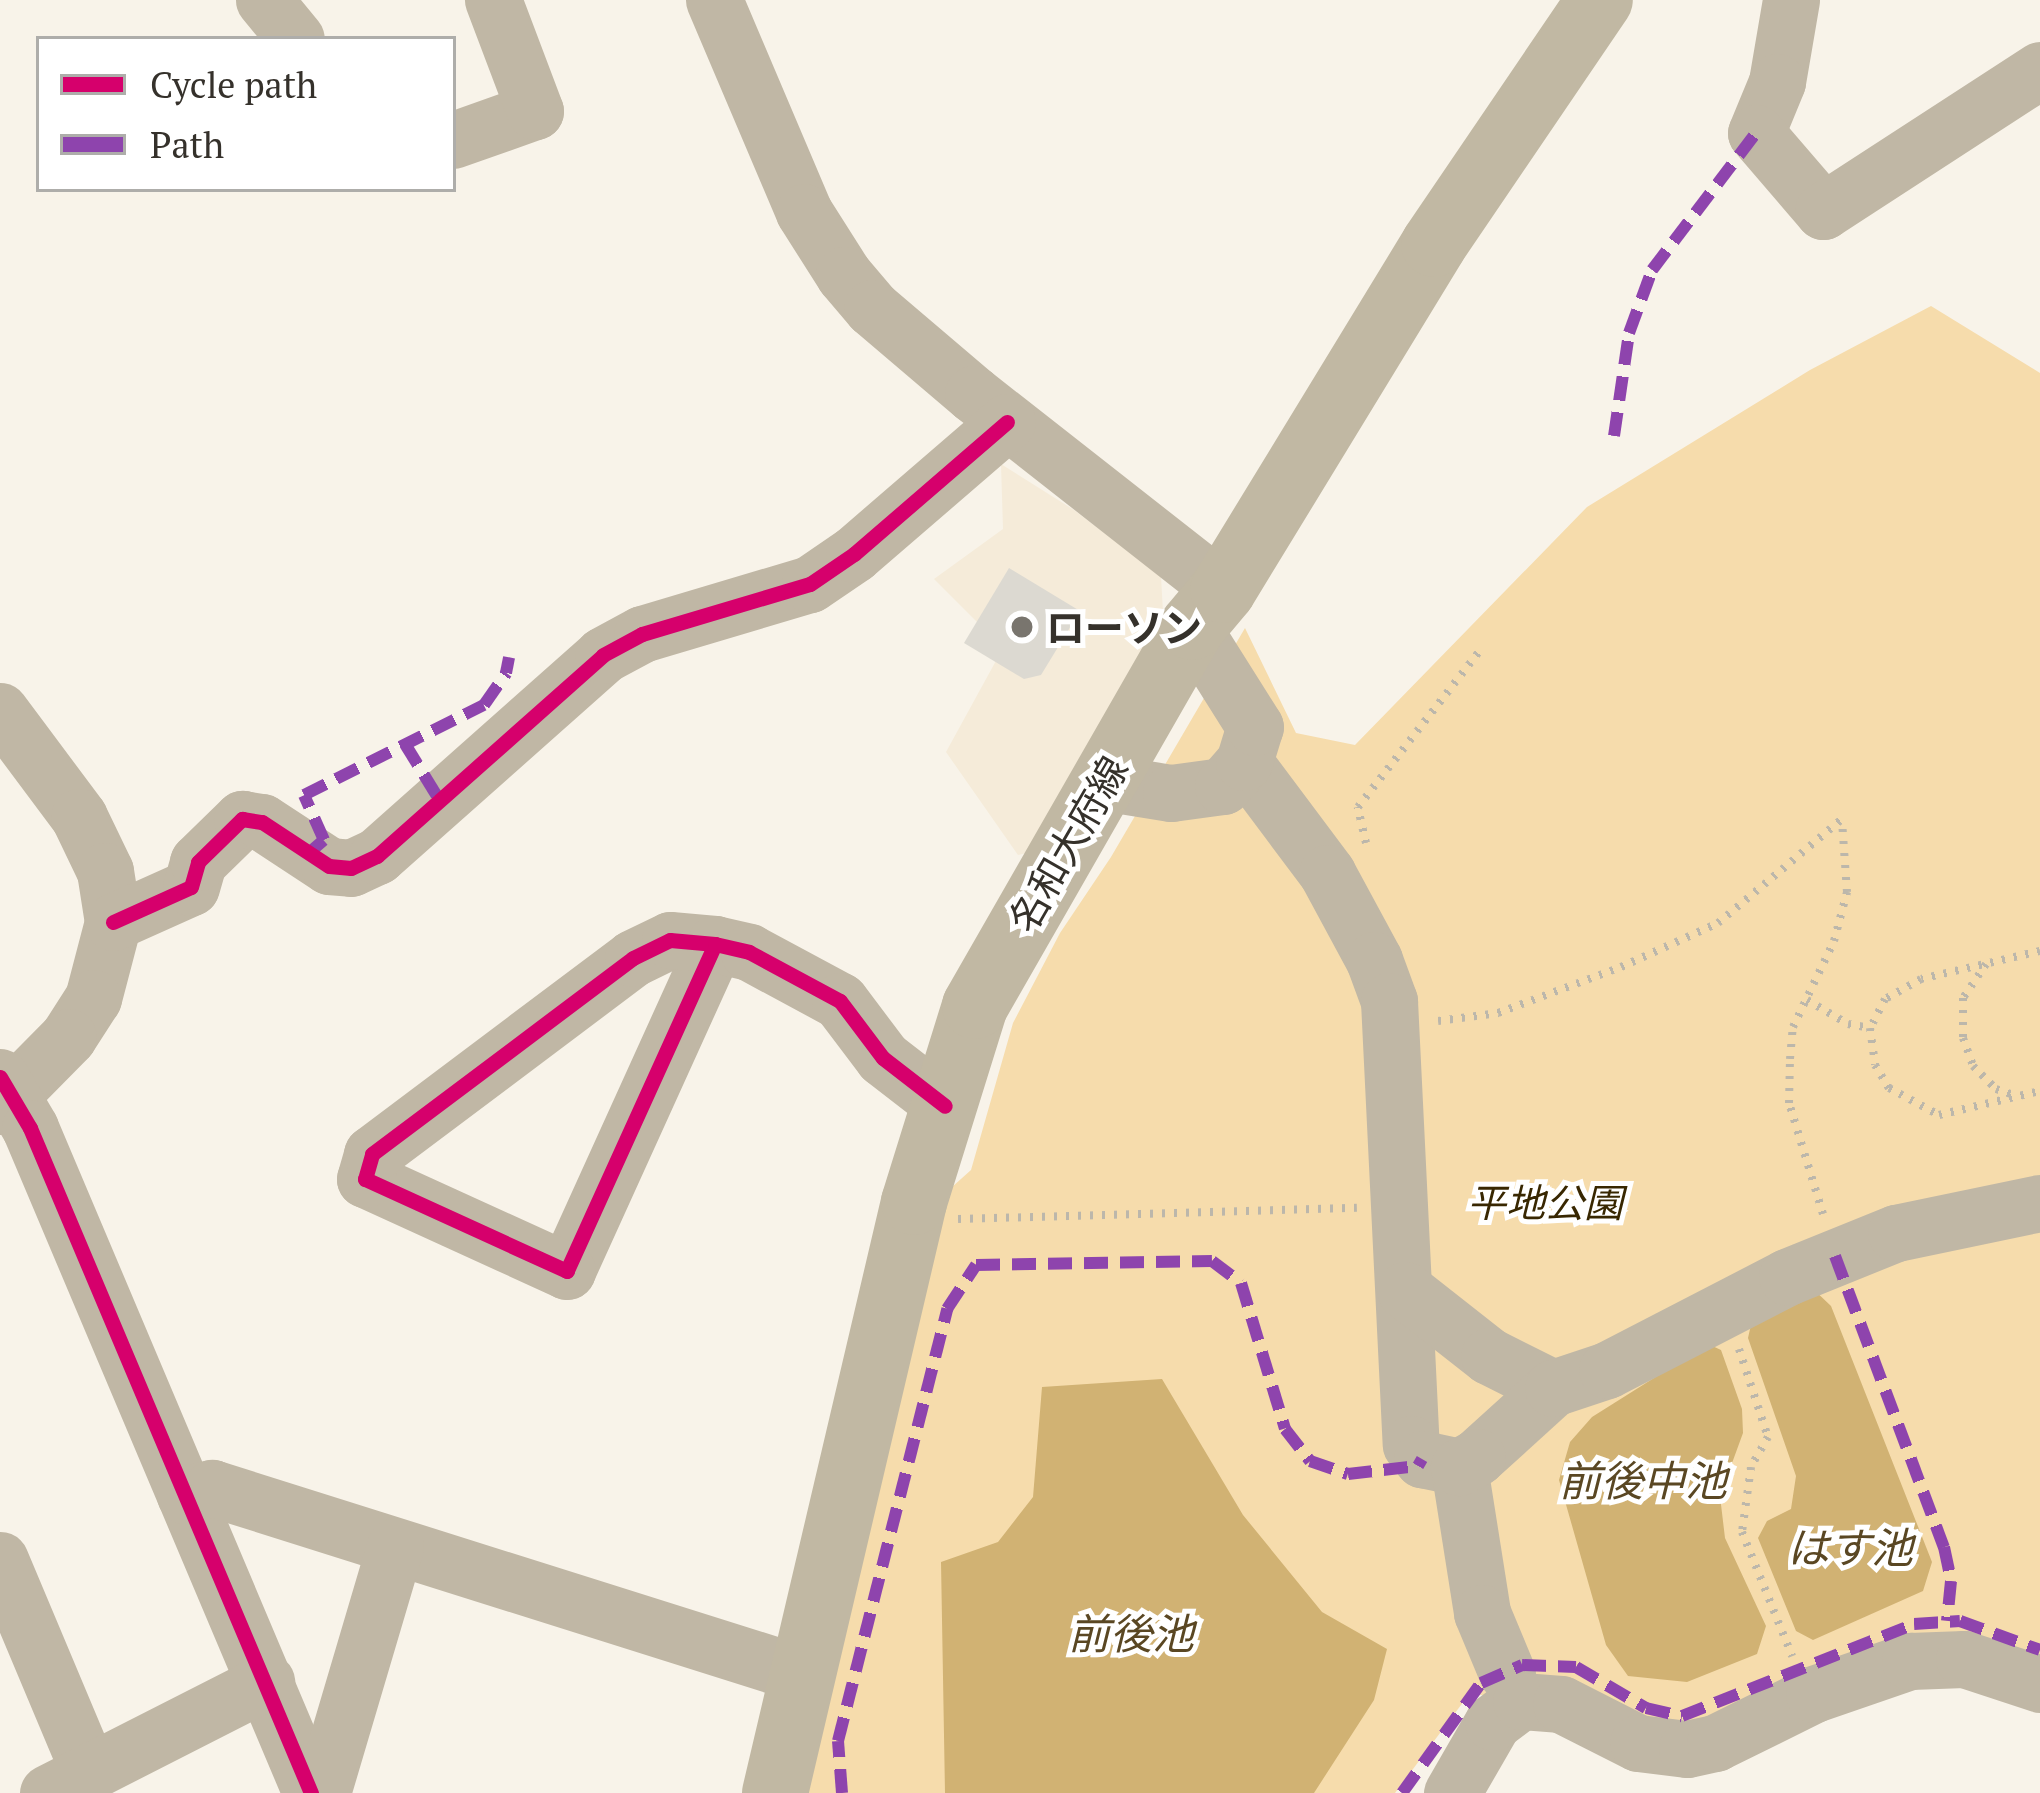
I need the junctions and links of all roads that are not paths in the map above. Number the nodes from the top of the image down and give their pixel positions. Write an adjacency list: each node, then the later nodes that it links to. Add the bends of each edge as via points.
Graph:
1 (264, 0): 6 (street)
2 (493, 0): 8 (street, via 535,111)
3 (714, 0): 9 (street, via 804,212 844,275)
4 (1600, 0): 10 (main road, 名和大府線, via 1434,244)
5 (1791, 0): 7 (street, via 1777,82 1756,133 1822,211)
6 (294, 36)
7 (2040, 70)
8 (456, 139)
9 (1007, 422): 10 (street); 14 (street, via 810,584 642,634 603,655 377,856 351,868 329,866 262,822 242,819 199,862 191,887)
10 (1207, 609): 12 (street, via 1255,727); 13 (main road, 名和大府線)
11 (0, 711): 14 (street, via 79,817 105,871)
12 (1244, 762): 13 (street, via 1223,786 1171,793); 19 (street, via 1328,873 1389,1000)
13 (1102, 782): 17 (main road, 名和大府線, via 975,1006)
14 (113, 922): 16 (street, via 93,998 68,1037)
15 (715, 944): 15 (street, via 670,940 633,958 372,1154 365,1179 566,1271); 17 (street, via 749,952 840,1001 884,1058)
16 (4, 1092): 22 (street)
17 (945, 1106): 26 (main road, 名和大府線, via 914,1202)
18 (2040, 1203): 20 (street, via 1895,1232 1607,1370)
19 (1405, 1290): 20 (street, via 1489,1356); 21 (street, via 1411,1444 1422,1459)
20 (1553, 1388): 21 (street)
21 (1459, 1467): 25 (street, via 1482,1612)
22 (185, 1495): 23 (street, via 212,1488); 27 (street)
23 (395, 1547): 26 (street); 31 (street)
24 (0, 1560): 29 (street)
25 (1507, 1672)
26 (802, 1674): 32 (main road, 名和大府線)
27 (266, 1682): 29 (street); 30 (street)
28 (2040, 1684): 33 (street, via 1964,1659 1910,1661 1687,1749 1638,1743 1561,1704 1521,1701 1493,1722)
29 (69, 1783)
30 (311, 1793)
31 (322, 1793)
32 (775, 1793)
33 (1452, 1793)

